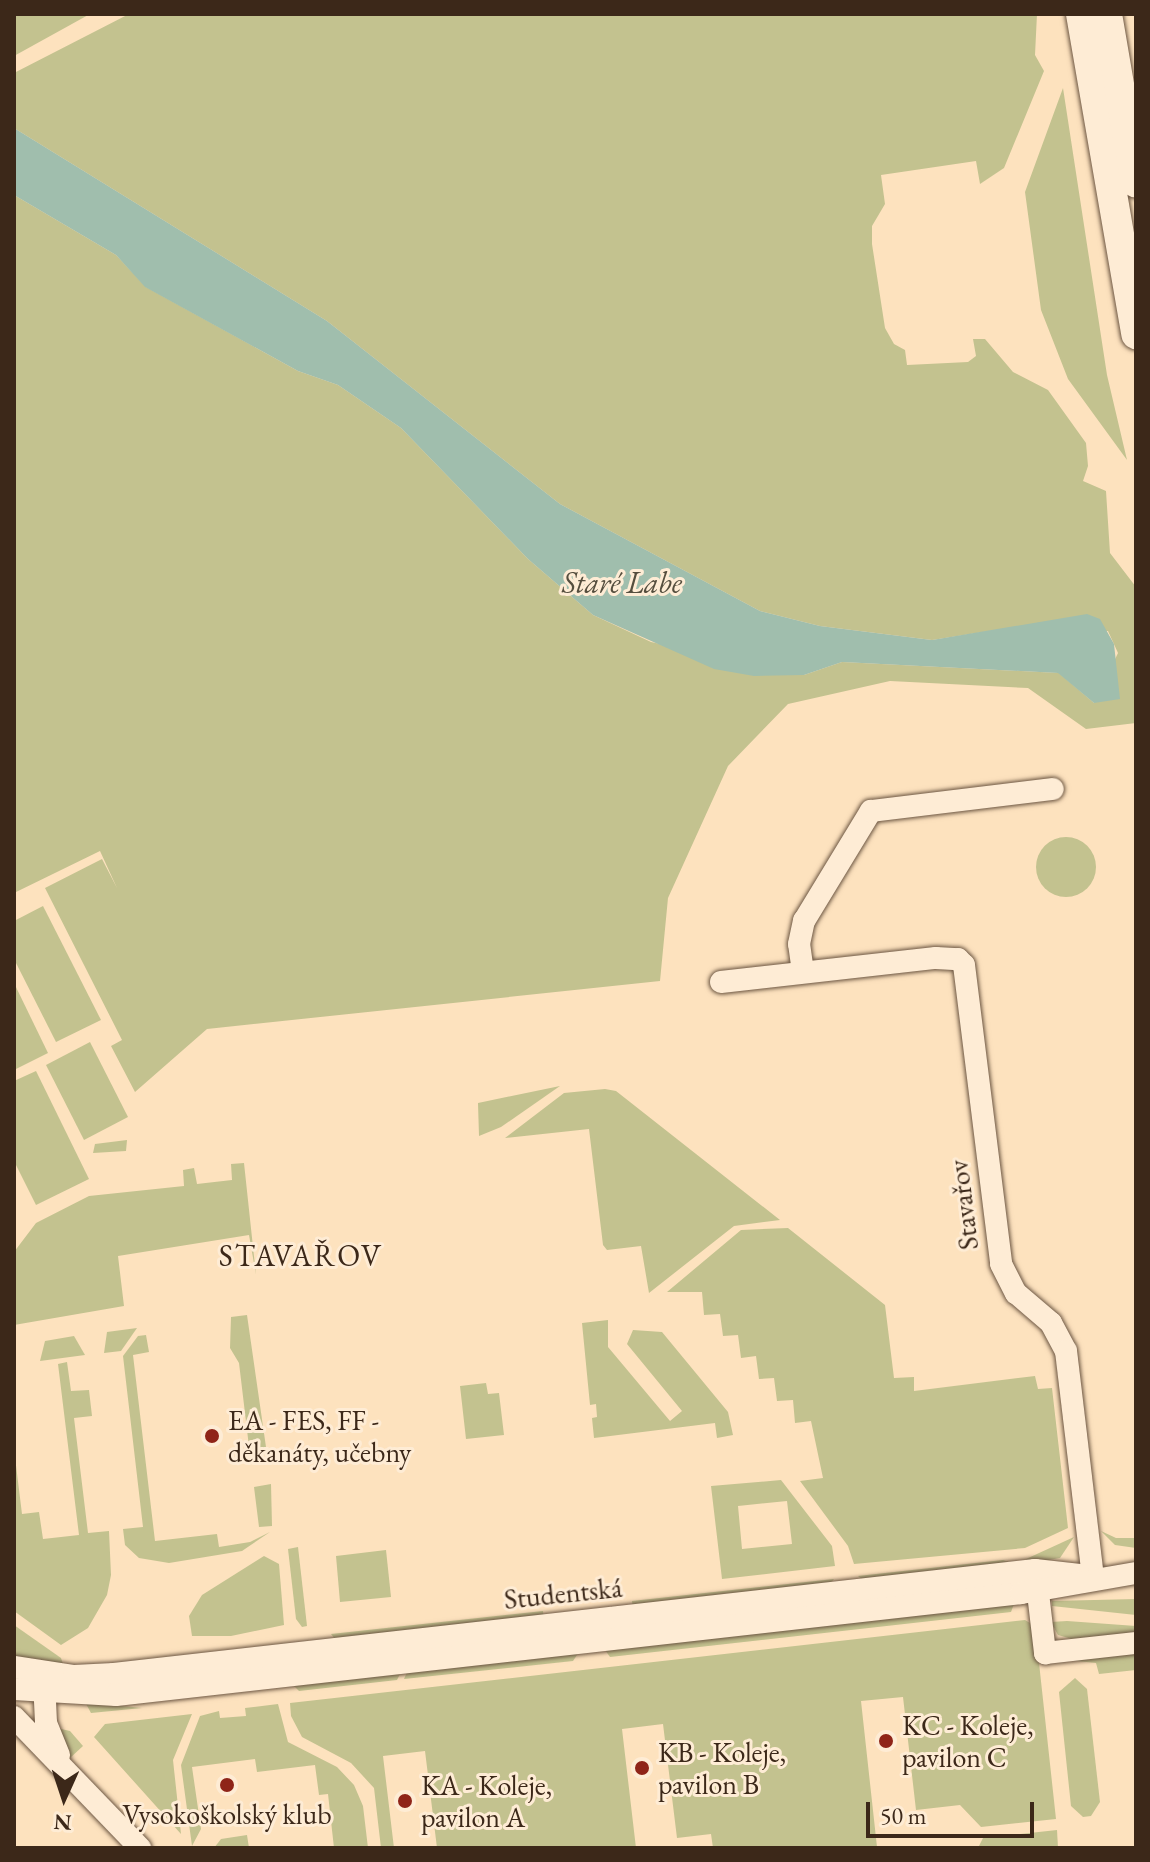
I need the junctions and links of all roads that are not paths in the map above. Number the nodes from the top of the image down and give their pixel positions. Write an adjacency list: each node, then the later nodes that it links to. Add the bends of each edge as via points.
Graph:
1 (1081, 14): 4 (main road)
2 (1107, 14): 3 (main road)
3 (1136, 183)
4 (1136, 334)
5 (1053, 789): 6 (street, via 871,811 856,827 804,921 799,944)
6 (803, 972): 7 (street, Stavařov); 9 (street, Stavařov, via 936,958 958,959 964,965 999,1257 1008,1283 1051,1323 1066,1351)
7 (721, 982)
8 (1136, 1573): 9 (street, Studentská)
9 (1093, 1577): 10 (street, Studentská)
10 (1036, 1580): 11 (street, via 1045,1653); 13 (street, Studentská)
11 (1136, 1643)
12 (14, 1667): 13 (street)
13 (42, 1683): 14 (street); 16 (street, via 49,1733)
14 (14, 1689)
15 (14, 1717): 16 (street)
16 (83, 1787): 17 (street)
17 (140, 1848)

